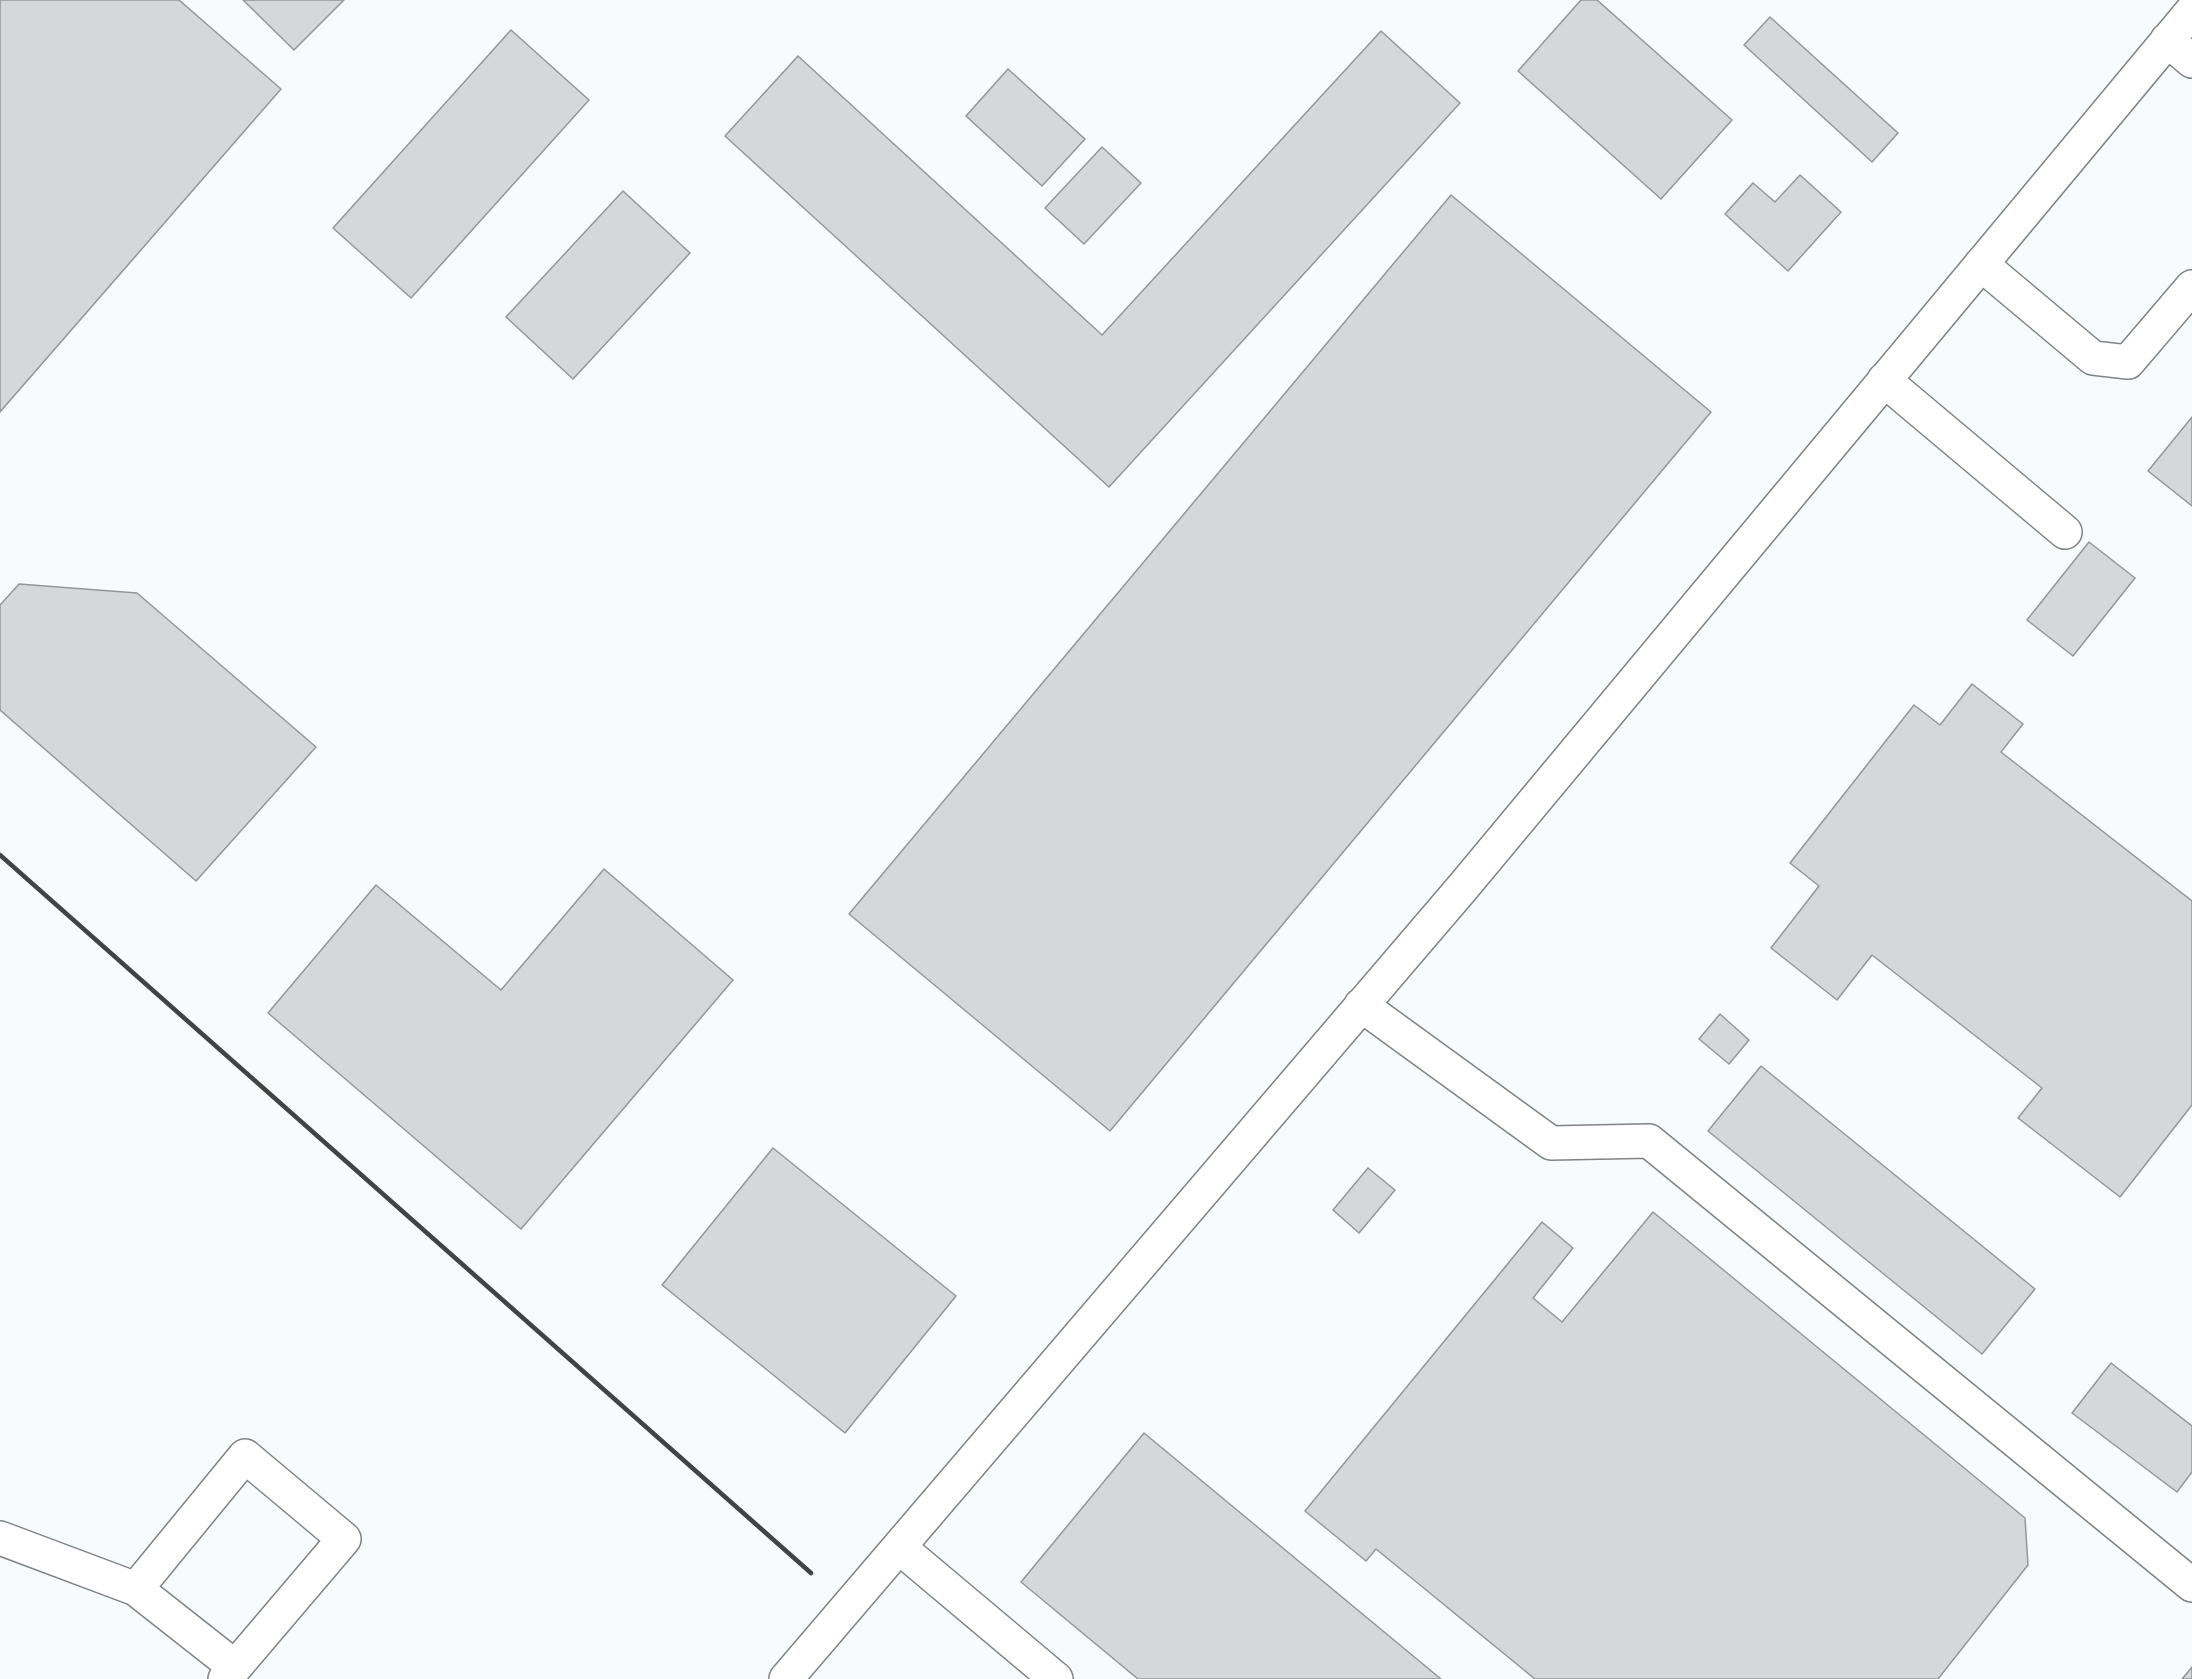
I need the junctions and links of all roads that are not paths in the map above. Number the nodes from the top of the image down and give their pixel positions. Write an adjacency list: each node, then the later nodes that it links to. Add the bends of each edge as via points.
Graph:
1 (2192, 11): 2 (lane)
2 (2167, 40): 3 (lane); 4 (lane)
3 (2192, 61)
4 (1981, 264): 5 (lane, via 2092,358 2128,362); 6 (lane)
5 (2192, 287)
6 (1884, 380): 7 (lane); 8 (lane)
7 (2065, 532)
8 (1361, 1005): 10 (lane); 11 (lane, via 1551,1143 1649,1141)
9 (0, 1538): 12 (lane)
10 (899, 1547): 14 (lane); 15 (lane)
11 (2192, 1585)
12 (136, 1589): 13 (lane); 13 (lane, via 245,1456 344,1539)
13 (230, 1673)
14 (786, 1679)
15 (1056, 1679)

